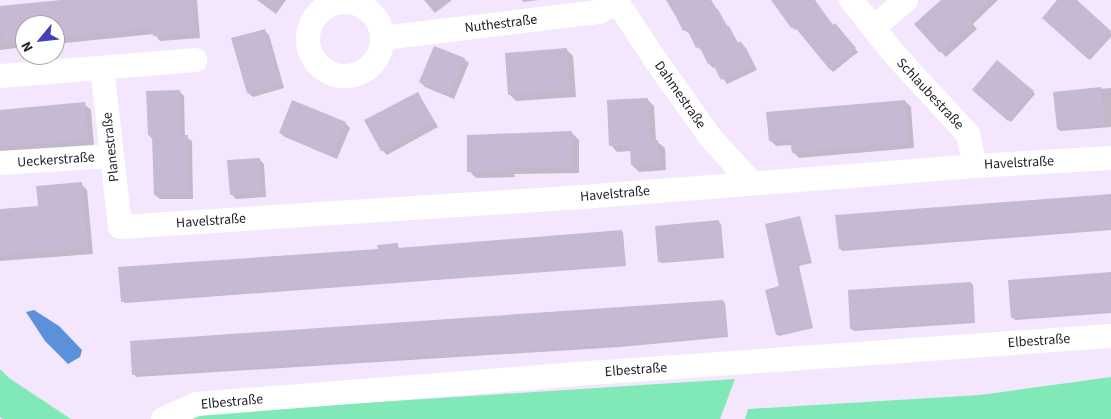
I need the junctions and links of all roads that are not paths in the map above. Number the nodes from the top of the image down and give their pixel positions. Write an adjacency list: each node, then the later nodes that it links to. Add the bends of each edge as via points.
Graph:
1 (851, 0): 4 (street, Schlaubestraße)
2 (906, 0): 4 (street)
3 (617, 1): 5 (street, Nuthestraße, via 599,12); 13 (street, Dahmestraße, via 710,137)
4 (873, 28): 12 (street, Schlaubestraße, via 968,134)
5 (383, 38)
6 (194, 60): 7 (street)
7 (102, 68): 8 (street); 9 (street, Planestraße)
8 (0, 76)
9 (111, 156): 11 (street, Ueckerstraße); 14 (street, Planestraße)
10 (1111, 158): 12 (street, Havelstraße)
11 (0, 164)
12 (975, 166): 13 (street, Havelstraße)
13 (752, 183): 14 (street, Havelstraße)
14 (120, 227)
15 (1111, 336): 16 (street, Elbestraße, via 197,404)
16 (164, 419)

